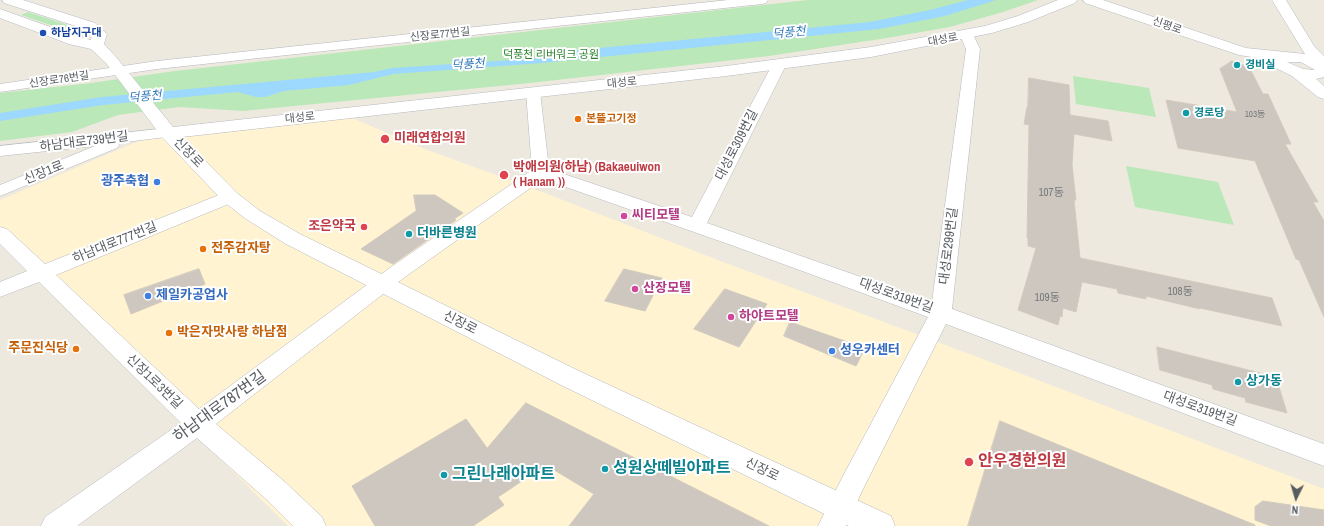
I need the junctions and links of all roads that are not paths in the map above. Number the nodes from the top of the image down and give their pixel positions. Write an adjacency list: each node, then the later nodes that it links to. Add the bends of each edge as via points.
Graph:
1 (9, 0): 8 (street, via 90,26 100,34)
2 (762, 0): 13 (street, 신장로77번길, via 165,64)
3 (1070, 0): 7 (street, 대성로, via 1023,19)
4 (1090, 0): 10 (street, 신평로, via 1244,52 1258,60)
5 (1279, 0): 9 (street)
6 (0, 13): 8 (street, via 74,41)
7 (967, 35): 11 (street, 대성로); 28 (street, 대성로299번길, via 973,49)
8 (96, 45): 13 (street, 신장로)
9 (1308, 50): 10 (street); 12 (street, via 1316,56)
10 (1288, 63): 12 (street, via 1313,75 1322,73); 16 (street, 신평로)
11 (779, 65): 15 (street, 대성로); 23 (street, 대성로309번길)
12 (1322, 68)
13 (120, 74): 14 (street, 신장로76번길); 17 (street, 신장로)
14 (0, 88)
15 (533, 92): 17 (street, 대성로); 20 (street)
16 (1324, 94)
17 (168, 133): 18 (street, 하남대로739번길); 22 (street, 신장로)
18 (133, 136): 19 (street, 하남대로739번길); 21 (street, 신장1로)
19 (0, 151)
20 (541, 172): 23 (street, 대성로319번길); 26 (street, 하남대로787번길)
21 (0, 191)
22 (230, 197): 25 (street, 하남대로777번길); 26 (street, 신장로, via 253,215 293,239)
23 (697, 225): 28 (street, 대성로319번길)
24 (0, 233): 25 (street, 신장1로3번길)
25 (42, 273): 27 (street, 하남대로777번길); 29 (street, 신장1로3번길)
26 (383, 285): 29 (street, 하남대로787번길); 31 (street, 신장로, via 570,378)
27 (0, 290)
28 (941, 313): 30 (street, 대성로319번길); 31 (street, 대성로299번길)
29 (198, 424): 32 (street, 하남대로787번길); 33 (street, 신장1로3번길, via 276,491)
30 (1324, 455)
31 (836, 517): 34 (street, 신장로)
32 (55, 526)
33 (312, 526)
34 (880, 526)

